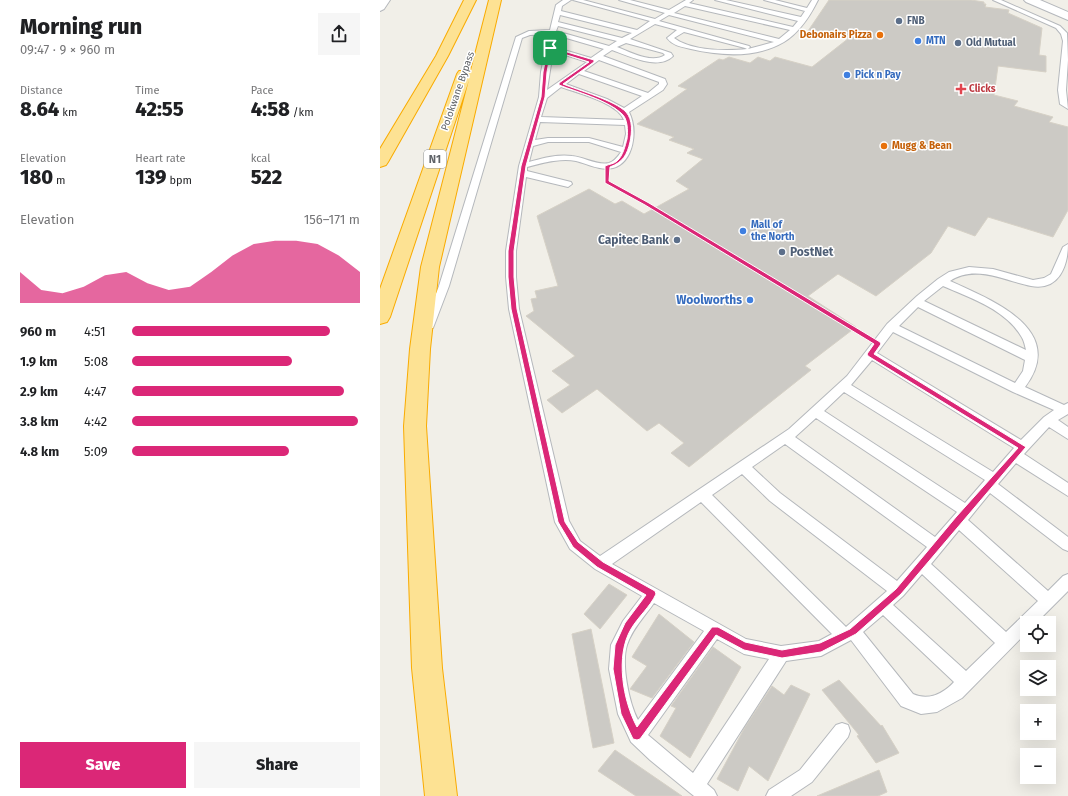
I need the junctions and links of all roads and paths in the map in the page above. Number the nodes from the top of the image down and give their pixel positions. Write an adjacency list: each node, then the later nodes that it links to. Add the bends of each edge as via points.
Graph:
1 (384, 0): 15 (street)
2 (470, 0): 46 (highway, via 442,56)
3 (489, 0): 53 (highway, Polokwane Bypass / N1)
4 (495, 0): 56 (highway, via 430,267)
5 (568, 0): 14 (lane)
6 (576, 0): 20 (lane)
7 (622, 0): 16 (lane)
8 (718, 0): 19 (lane)
9 (767, 0): 17 (lane)
10 (815, 0): 17 (lane)
11 (996, 0): 31 (lane, via 1058,27 1064,33)
12 (1030, 0): 18 (street)
13 (686, 2): 16 (lane); 22 (lane)
14 (559, 6): 21 (lane); 24 (lane)
15 (380, 7)
16 (670, 9): 20 (lane); 27 (lane)
17 (809, 10): 19 (lane)
18 (1068, 16)
19 (803, 20): 22 (lane)
20 (655, 22): 23 (lane); 24 (lane)
21 (555, 23): 25 (lane); 26 (lane)
22 (794, 29): 27 (lane)
23 (682, 30): 30 (lane); 30 (lane, via 670,38 710,52)
24 (638, 32): 26 (lane)
25 (553, 33): 28 (lane); 29 (lane); 56 (lane, via 533,32 519,38 444,286)
26 (624, 40): 29 (lane); 29 (lane, via 665,52 669,56 651,61)
27 (780, 41): 30 (lane)
28 (550, 48): 32 (lane); 39 (lane)
29 (611, 48): 32 (lane)
30 (755, 49)
31 (1067, 49): 33 (lane)
32 (595, 59): 34 (lane); 38 (lane, via 662,81 660,88)
33 (1066, 60): 35 (lane)
34 (578, 71): 36 (lane); 38 (lane)
35 (1065, 79): 37 (lane)
36 (560, 84): 39 (lane); 41 (lane, via 610,103)
37 (1065, 94): 40 (lane, via 1064,104)
38 (649, 96): 41 (lane)
39 (543, 97): 42 (lane)
40 (1068, 107)
41 (624, 112): 43 (lane)
42 (536, 119): 43 (lane); 44 (lane)
43 (628, 123): 45 (lane, via 630,135)
44 (530, 144): 45 (lane, via 548,140 582,140); 48 (lane)
45 (626, 151): 47 (lane, via 618,162)
46 (380, 162)
47 (608, 166): 48 (lane, via 570,158 544,160); 55 (path, via 607,182 612,186 647,204)
48 (523, 170): 49 (lane); 74 (lane, via 511,251 514,309 562,522 575,545)
49 (568, 184)
50 (1068, 249): 51 (lane, via 1055,276 1047,281 1033,283 993,272 969,270 953,274)
51 (942, 281): 52 (lane); 58 (lane, via 1008,313 1022,326 1029,341)
52 (917, 302): 54 (lane); 58 (lane)
53 (380, 317)
54 (891, 327): 55 (lane); 60 (lane)
55 (878, 344): 57 (lane)
56 (420, 348): 89 (highway, via 416,434 427,668)
57 (870, 354): 59 (lane); 66 (lane)
58 (1032, 358): 60 (lane, via 1030,370)
59 (843, 386): 62 (lane); 68 (lane)
60 (1017, 389): 61 (lane)
61 (1066, 409): 63 (lane)
62 (815, 411): 65 (lane); 71 (lane)
63 (1048, 420): 64 (lane); 66 (lane)
64 (1068, 434)
65 (785, 437): 67 (lane); 73 (lane)
66 (1019, 451): 68 (lane); 69 (lane)
67 (742, 466): 70 (lane); 77 (lane, via 775,497)
68 (992, 482): 71 (lane); 72 (lane)
69 (1068, 490)
70 (702, 494): 74 (lane); 82 (lane)
71 (962, 515): 73 (lane); 79 (lane)
72 (1068, 545)
73 (936, 546): 75 (lane)
74 (600, 564): 78 (lane)
75 (921, 564): 77 (lane); 83 (lane)
76 (1068, 581): 79 (lane)
77 (898, 591): 80 (lane)
78 (652, 594): 81 (lane); 87 (lane, via 628,626 619,645 617,669 626,714)
79 (1048, 600): 83 (lane)
80 (883, 605): 82 (lane); 85 (lane)
81 (715, 629): 84 (lane, via 744,646); 87 (lane)
82 (849, 634): 84 (lane, via 821,648); 85 (lane, via 908,700 921,706 937,704)
83 (1006, 642): 85 (lane)
84 (782, 654): 88 (lane)
85 (966, 682)
86 (842, 731): 90 (lane, via 806,776)
87 (637, 736): 88 (lane)
88 (701, 791)
89 (441, 796)
90 (775, 796)

